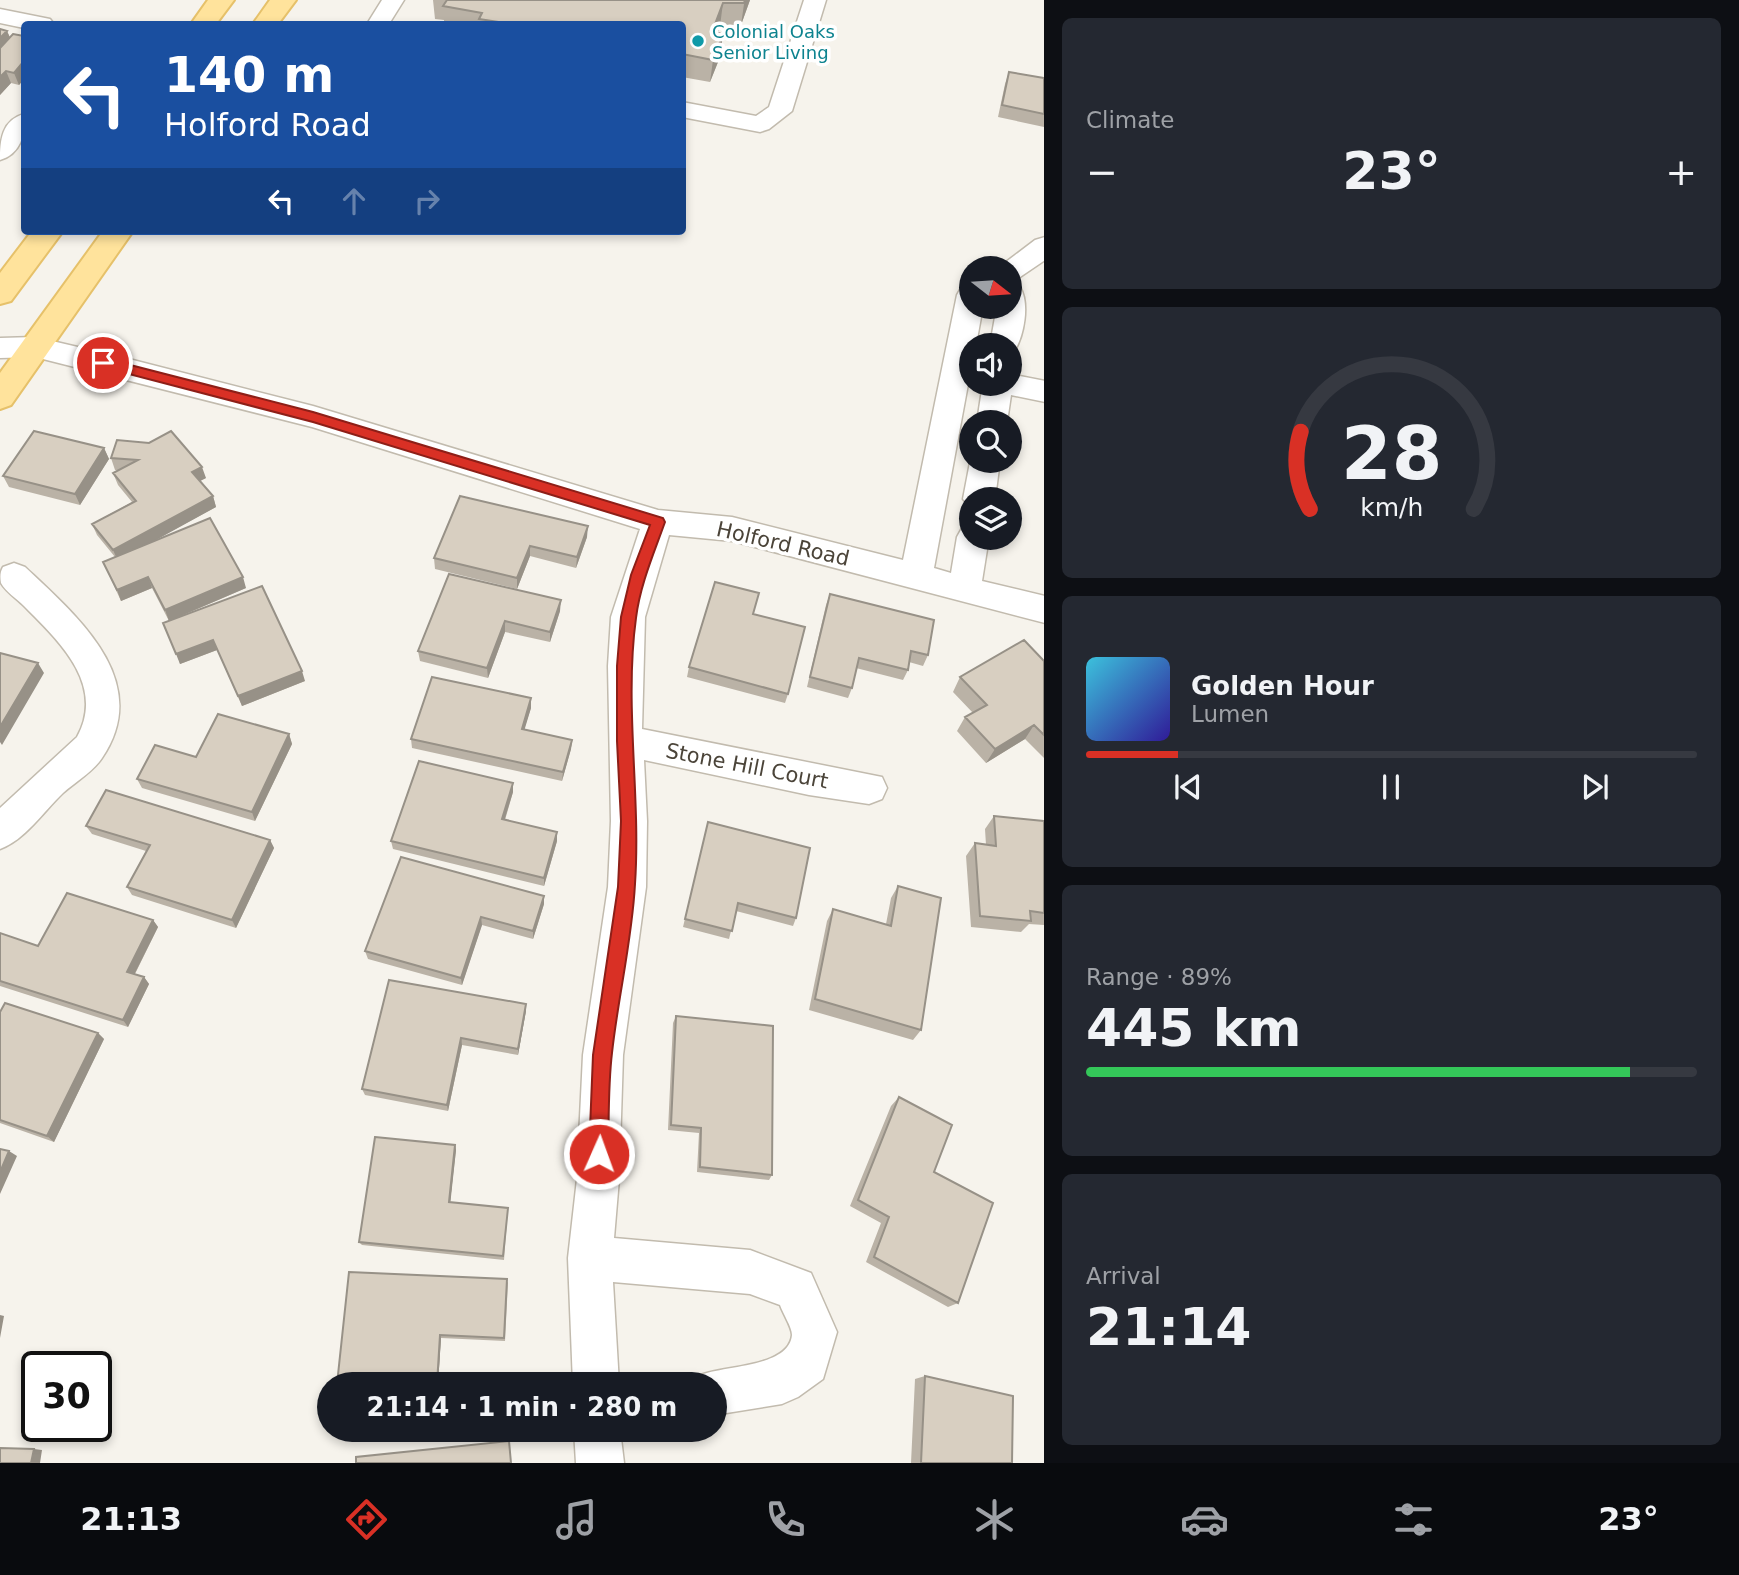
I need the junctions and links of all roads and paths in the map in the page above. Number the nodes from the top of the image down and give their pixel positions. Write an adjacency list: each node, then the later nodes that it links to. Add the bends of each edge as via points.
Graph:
1 (221, 0): 7 (main road)
2 (283, 0): 8 (main road)
3 (393, 0): 9 (street)
4 (815, 0): 10 (street, via 780,111 760,124)
5 (9, 11): 6 (street)
6 (34, 21)
7 (205, 21)
8 (267, 21)
9 (380, 21)
10 (686, 110)
11 (16, 122): 12 (street)
12 (0, 152)
13 (45, 235): 17 (main road)
14 (115, 235): 19 (main road)
15 (1044, 246): 16 (street)
16 (1022, 262)
17 (0, 294)
18 (0, 323): 19 (street, Holford Road)
19 (36, 347): 20 (street, Holford Road); 24 (main road); 25 (street, Holford Road, via 313,417)
20 (0, 348)
21 (1022, 387): 22 (street)
22 (1044, 392)
23 (959, 395): 28 (street)
24 (0, 397)
25 (658, 522): 28 (street, Holford Road, via 732,529); 31 (street, via 628,617)
26 (971, 550): 29 (street)
27 (14, 576): 33 (street, via 68,630 93,665 104,689 106,717 89,747)
28 (916, 576): 29 (street, Holford Road)
29 (964, 589): 30 (street, Holford Road)
30 (1044, 610)
31 (625, 741): 32 (street, Stone Hill Court); 34 (street, via 627,887 603,1055)
32 (869, 788)
33 (0, 833)
34 (590, 1258): 35 (street); 36 (street, via 750,1272 795,1289 815,1332 807,1363 782,1381)
35 (595, 1372)
36 (727, 1390)
37 (598, 1442): 38 (street)
38 (600, 1463)

